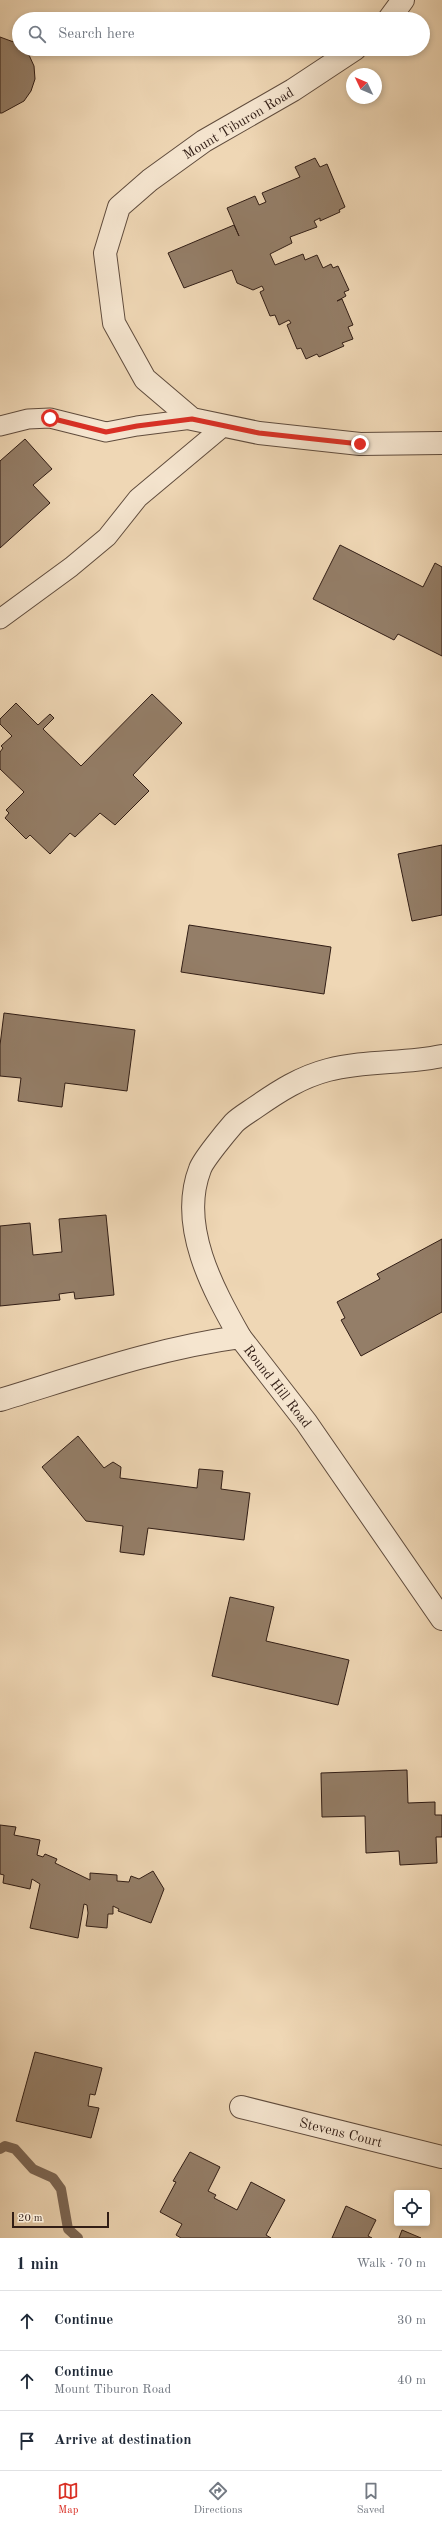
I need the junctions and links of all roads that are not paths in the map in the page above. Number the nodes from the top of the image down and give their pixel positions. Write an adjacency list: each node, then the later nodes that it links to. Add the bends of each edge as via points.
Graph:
1 (403, 0): 2 (street)
2 (394, 12)
3 (344, 56): 4 (street, Mount Tiburon Road, via 293,90 204,141 119,206 105,253 114,323 145,379)
4 (192, 419): 5 (lane, via 106,432 50,418 28,419); 6 (street, Mount Tiburon Road)
5 (0, 426)
6 (224, 426): 7 (street, Mount Tiburon Road, via 259,433 360,444); 8 (lane, via 138,498 107,537 72,567)
7 (442, 443)
8 (0, 619)
9 (442, 1056): 10 (street, via 426,1060 359,1063 298,1080 234,1122 200,1168 194,1197 194,1230 216,1294)
10 (240, 1338): 11 (street, Round Hill Road, via 201,1342 149,1354); 12 (street, Round Hill Road, via 306,1422)
11 (0, 1400)
12 (442, 1619)
13 (241, 2107): 14 (street, Stevens Court)
14 (442, 2157)

